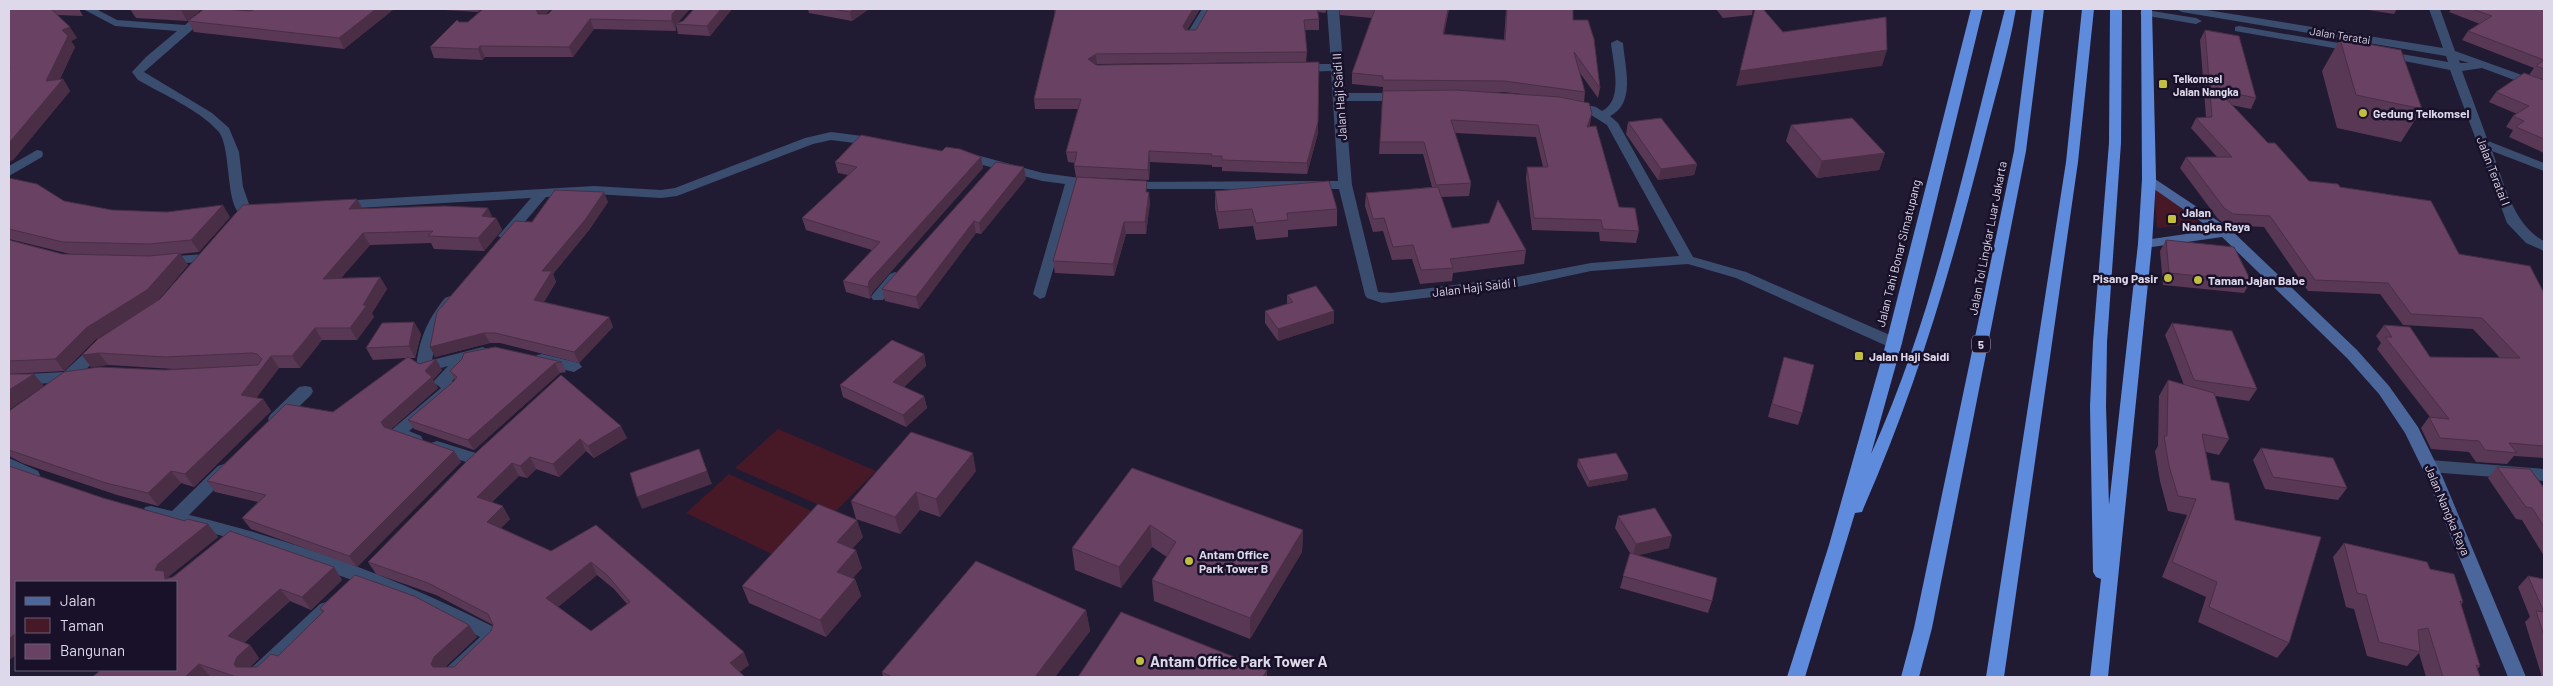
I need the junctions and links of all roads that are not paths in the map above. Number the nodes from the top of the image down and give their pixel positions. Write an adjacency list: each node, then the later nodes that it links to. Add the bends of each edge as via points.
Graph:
1 (88, 9): 14 (street, via 115,23)
2 (1207, 9): 15 (street)
3 (1333, 9): 19 (street, Jalan Haji Saidi II)
4 (2012, 9): 76 (highway, via 1938,288 1896,415)
5 (2038, 9): 83 (highway, Jalan Tol Lingkar Luar Jakarta / 5, via 2020,151 1924,628)
6 (2088, 9): 84 (highway, via 2072,162)
7 (2116, 9): 79 (highway, via 2115,143 2098,406)
8 (2182, 9): 17 (street, Jalan Teratai)
9 (2435, 9): 17 (street)
10 (1973, 10): 53 (highway, Jalan Tahi Bonar Simatupang)
11 (208, 11): 13 (street); 14 (street)
12 (2146, 11): 20 (street, Jalan Teratai); 33 (highway)
13 (223, 14)
14 (186, 28): 38 (street, via 138,72 208,116 225,131 233,152 241,216)
15 (1191, 37)
16 (1617, 43): 26 (street, via 1621,98 1615,109)
17 (2451, 53): 18 (street, Jalan Teratai); 20 (street, Jalan Teratai I)
18 (2484, 66): 20 (street, Jalan Teratai); 22 (street, Jalan Teratai)
19 (1338, 67): 21 (street); 23 (street, Jalan Haji Saidi II)
20 (2456, 67): 28 (street, Jalan Teratai I)
21 (1289, 68)
22 (2544, 87)
23 (1339, 97): 24 (street); 35 (street, Jalan Haji Saidi II)
24 (1418, 97)
25 (1558, 104): 26 (street)
26 (1603, 115): 45 (street, via 1612,123)
27 (890, 143): 36 (street, via 831,136 809,141 677,192 594,190)
28 (2482, 143): 31 (street); 43 (street, Jalan Teratai I, via 2514,224)
29 (946, 152): 34 (street, via 965,155 991,169)
30 (37, 154): 32 (street)
31 (2544, 167)
32 (9, 172)
33 (2149, 179): 39 (street, Jalan Nangka Raya); 41 (highway)
34 (1072, 183): 35 (street, via 1163,187); 50 (street)
35 (1345, 185): 45 (street, Jalan Haji Saidi I, via 1370,292 1375,297 1517,282 1591,267)
36 (542, 193): 37 (street); 42 (street)
37 (324, 206)
38 (275, 209)
39 (2225, 232): 41 (street); 67 (street, Jalan Nangka Raya, via 2352,354 2384,390 2412,431)
40 (218, 244): 44 (street)
41 (2145, 244): 79 (highway)
42 (497, 245)
43 (2544, 247)
44 (205, 258): 46 (street); 48 (street)
45 (1688, 260): 53 (street, via 1741,276)
46 (147, 262)
47 (904, 268): 51 (street)
48 (192, 272)
49 (459, 290): 56 (street, via 434,320 424,368)
50 (1040, 294)
51 (878, 297)
52 (113, 337): 59 (street)
53 (1894, 343): 76 (highway, Jalan Tahi Bonar Simatupang)
54 (500, 350): 56 (street)
55 (528, 356): 57 (street)
56 (460, 358): 66 (street, via 461,363 441,382 452,387 397,432)
57 (574, 367)
58 (98, 374): 59 (street)
59 (69, 378): 60 (street); 62 (street)
60 (9, 380)
61 (304, 391): 63 (street)
62 (46, 394)
63 (264, 431)
64 (490, 447): 66 (street)
65 (236, 458): 73 (street)
66 (476, 459): 69 (street)
67 (2430, 466): 70 (street); 86 (street, Jalan Nangka Raya)
68 (11, 469): 71 (street)
69 (461, 474)
70 (2544, 475)
71 (51, 481)
72 (131, 507): 73 (street)
73 (175, 518): 74 (street)
74 (237, 532): 75 (street); 78 (street)
75 (222, 545)
76 (1838, 545): 82 (highway, Jalan Tahi Bonar Simatupang)
77 (374, 562): 78 (street)
78 (361, 576): 80 (street); 81 (street, via 429,602 488,632 490,638 486,643)
79 (2104, 626): 85 (highway)
80 (255, 677)
81 (450, 677)
82 (1796, 677)
83 (1910, 677)
84 (1995, 677)
85 (2099, 677)
86 (2517, 677)

